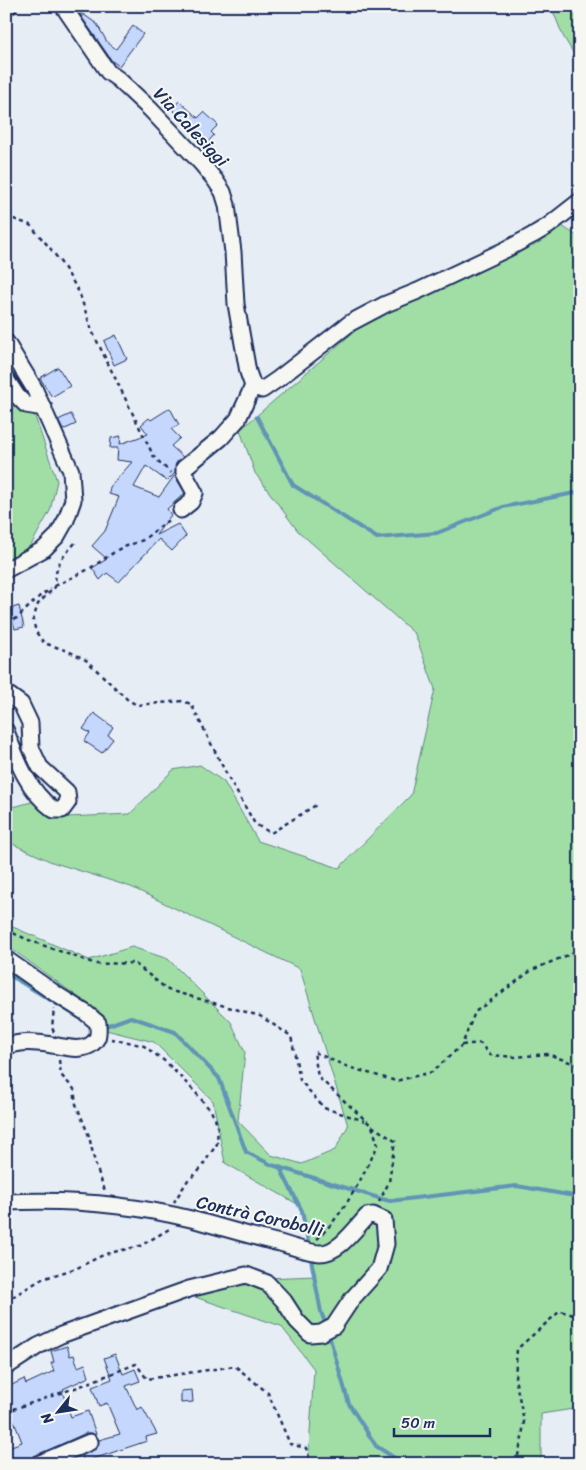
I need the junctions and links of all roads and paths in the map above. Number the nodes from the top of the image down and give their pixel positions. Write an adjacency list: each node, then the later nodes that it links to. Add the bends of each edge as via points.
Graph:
1 (63, 6): 6 (street, Via Calesiggi, via 108,72 150,108 223,192 233,252 236,304)
2 (580, 201): 6 (street, via 548,226 507,249 350,323 262,390)
3 (6, 216): 8 (path, via 30,224 64,267 79,292 92,331 154,457 178,479)
4 (6, 342): 7 (street)
5 (6, 380): 7 (street, via 26,405)
6 (253, 386): 8 (street, via 238,419 221,438 184,468)
7 (44, 408): 11 (street, via 71,472 73,500 57,536 44,549)
8 (187, 477): 9 (street, via 195,493 191,502)
9 (181, 510): 12 (path, via 144,540 119,549)
10 (74, 543): 12 (path, via 60,560 55,573)
11 (6, 570)
12 (55, 587): 13 (path, via 40,596 17,618); 16 (path, via 38,604 33,620 44,643 68,650 86,660 136,705 182,701 192,704 255,824 271,833)
13 (6, 622)
14 (6, 695): 15 (street, via 21,704 30,723 31,748 40,768 66,792 68,802 62,810 54,810 42,802 15,756)
15 (6, 731)
16 (316, 806)
17 (6, 930): 26 (path, via 96,964 134,963 168,990 260,1016 291,1036 300,1080 324,1108 364,1120)
18 (580, 950): 22 (path, via 532,970 475,1012)
19 (6, 959): 20 (street)
20 (56, 994): 21 (street, via 86,1013); 23 (path, via 52,1028)
21 (98, 1032): 23 (street, via 90,1046 76,1049); 29 (path, via 144,1046 166,1062 211,1111 218,1125 217,1144 179,1193)
22 (462, 1044): 25 (path, via 480,1043 490,1055 548,1054); 26 (path, via 432,1072 396,1081 348,1067 314,1052 318,1077)
23 (57, 1046): 24 (street, via 38,1043 13,1044); 28 (path, via 60,1075 74,1090)
24 (6, 1048)
25 (580, 1066)
26 (372, 1126): 30 (path, via 395,1141 389,1182); 32 (path, via 378,1145 362,1178 318,1239)
27 (6, 1202): 28 (street, Contrà Corobolli)
28 (109, 1204): 29 (street, Contrà Corobolli)
29 (171, 1215): 31 (street, Contrà Corobolli)
30 (373, 1215): 31 (street, Contrà Corobolli, via 367,1216 339,1247 321,1253); 35 (street, via 384,1220 386,1244 379,1269 327,1329 310,1334 268,1283 246,1275 189,1289 61,1335)
31 (190, 1219): 33 (path, via 140,1246 105,1254 77,1268 42,1279)
32 (309, 1240)
33 (6, 1302)
34 (580, 1317): 40 (path, via 560,1311 517,1349 515,1378 524,1421)
35 (6, 1367)
36 (6, 1413): 39 (path, via 136,1364 147,1379 235,1366 268,1392 290,1444 306,1448 310,1460)
37 (90, 1442): 38 (street)
38 (38, 1464)
39 (318, 1464)
40 (516, 1464)

